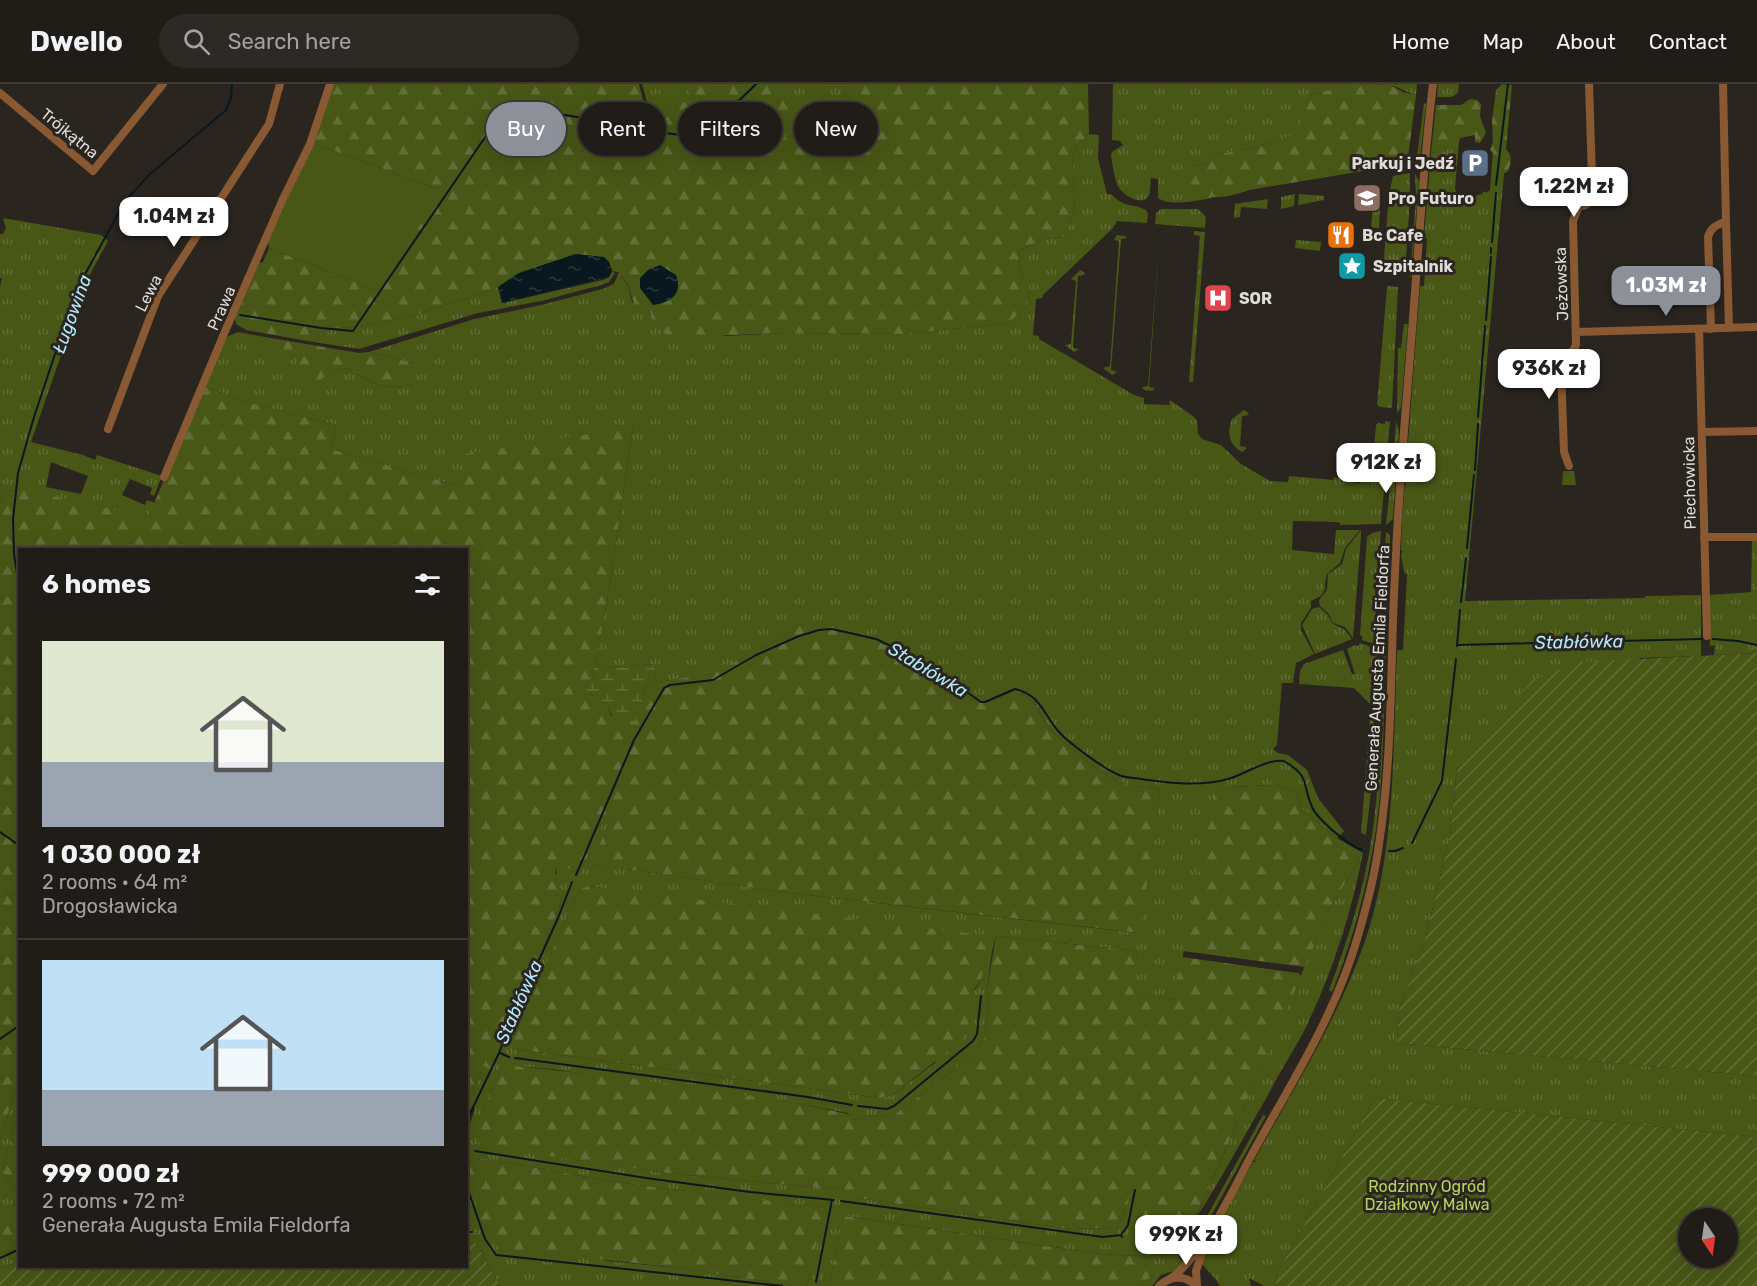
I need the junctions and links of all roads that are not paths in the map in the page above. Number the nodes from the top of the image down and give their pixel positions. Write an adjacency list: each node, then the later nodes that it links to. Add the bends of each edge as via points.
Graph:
1 (163, 84): 7 (street, Trójkątna, via 93,171)
2 (280, 84): 14 (street, Lewa, via 269,124 159,296)
3 (330, 84): 18 (street, Prawa, via 310,144)
4 (1433, 84): 22 (street, Generała Augusta Emila Fieldorfa, via 1397,511 1386,783 1370,894 1336,995)
5 (1589, 84): 13 (street, Jeżowska, via 1592,177 1585,192 1575,196 1579,206 1573,221)
6 (1724, 84): 8 (street)
7 (0, 93)
8 (1726, 221): 10 (street); 12 (street, via 1715,226 1708,237)
9 (1757, 327): 10 (street)
10 (1730, 328): 12 (street)
11 (1699, 329): 12 (street); 13 (street); 16 (street, Piechowicka)
12 (1711, 329)
13 (1576, 332): 17 (street, Jeżowska, via 1575,345 1561,369 1564,452)
14 (108, 429)
15 (1757, 431): 16 (street)
16 (1702, 432): 19 (street, Piechowicka)
17 (1569, 466)
18 (164, 477)
19 (1704, 537): 20 (street); 21 (street, Piechowicka)
20 (1757, 537)
21 (1707, 636)
22 (1216, 1218): 23 (street, Generała Augusta Emila Fieldorfa, via 1190,1260); 25 (street, Generała Augusta Emila Fieldorfa, via 1197,1262)
23 (1168, 1280): 24 (street, Generała Augusta Emila Fieldorfa); 25 (street, via 1184,1278)
24 (1159, 1286)
25 (1197, 1286)

